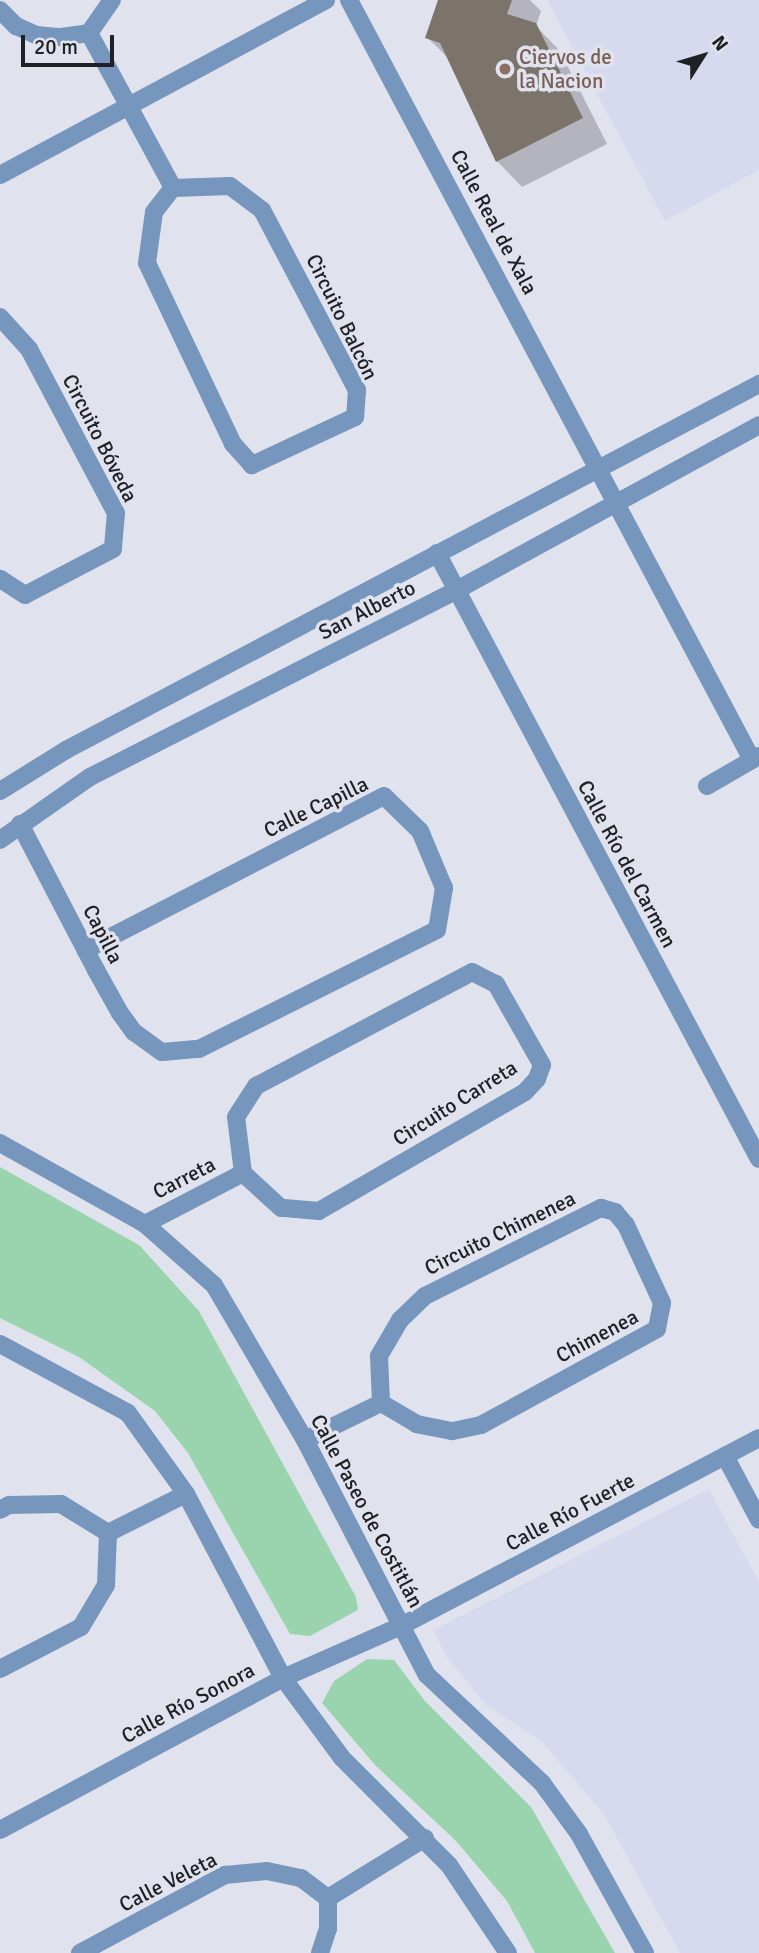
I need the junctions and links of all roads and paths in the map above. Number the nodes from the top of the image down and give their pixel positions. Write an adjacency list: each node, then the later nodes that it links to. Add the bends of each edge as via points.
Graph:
1 (112, 0): 5 (street)
2 (326, 0): 6 (street)
3 (349, 0): 12 (street, Calle Real de Xala)
4 (0, 10): 5 (street, via 16,26 36,35)
5 (89, 33): 6 (street)
6 (128, 106): 7 (street); 8 (street)
7 (0, 175)
8 (173, 187): 8 (street, Circuito Balcón, via 230,186 262,210 357,390 355,417 252,465 233,444 147,263 153,212)
9 (0, 317): 15 (street, Circuito Bóveda, via 29,349 116,513 113,549 25,594)
10 (759, 384): 12 (street, San Alberto)
11 (759, 425): 13 (street, San Alberto)
12 (598, 466): 13 (street, Calle Real de Xala); 14 (street, San Alberto)
13 (619, 503): 16 (street, San Alberto); 17 (street, Calle Real de Xala)
14 (437, 553): 16 (street, Calle Río del Carmen); 19 (street, San Alberto, via 66,750)
15 (0, 579)
16 (455, 591): 20 (street, San Alberto, via 90,777); 25 (street, Calle Río del Carmen)
17 (755, 758): 18 (street)
18 (707, 786)
19 (0, 792)
20 (20, 824): 21 (street, San Alberto); 22 (street, Capilla)
21 (0, 840)
22 (85, 950): 23 (street, Capilla, via 134,1032); 23 (street, Calle Capilla, via 384,796 420,831 444,888 437,930 199,1049)
23 (162, 1052)
24 (0, 1143): 28 (street, Calle Paseo de Costitlán)
25 (759, 1158)
26 (243, 1173): 26 (street, Circuito Carreta, via 236,1117 256,1086 472,972 496,984 542,1065 525,1092 319,1211 281,1208); 28 (street, Carreta)
27 (615, 1212): 30 (street, Circuito Chimenea, via 601,1208 425,1296 400,1320 379,1356); 30 (street, Chimenea, via 626,1225 662,1303 657,1329 481,1425 452,1431 417,1424)
28 (145, 1224): 32 (street, Calle Paseo de Costitlán, via 214,1285)
29 (0, 1344): 34 (street, via 128,1413)
30 (382, 1403): 32 (street)
31 (759, 1438): 33 (street, Calle Río Fuerte)
32 (305, 1440): 38 (street, Calle Paseo de Costitlán)
33 (725, 1456): 36 (street); 38 (street, Calle Río Fuerte)
34 (186, 1494): 37 (street); 40 (street)
35 (0, 1510): 37 (street, via 9,1505 61,1504)
36 (759, 1520)
37 (108, 1533): 39 (street, via 106,1586 81,1627)
38 (401, 1626): 40 (street, Calle Río Sonora); 47 (street, Calle Paseo de Costitlán, via 427,1675 542,1783 579,1834)
39 (0, 1669)
40 (283, 1678): 41 (street, Calle Río Sonora); 42 (street, via 342,1758)
41 (0, 1830)
42 (425, 1838): 43 (street); 46 (street)
43 (328, 1898): 44 (street, Calle Veleta, via 300,1878 267,1871 225,1875); 45 (street, via 328,1930)
44 (80, 1953)
45 (320, 1953)
46 (508, 1953)
47 (645, 1953)

